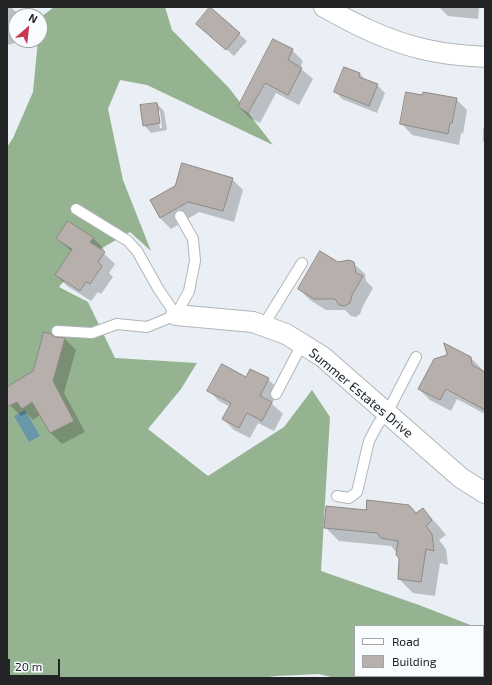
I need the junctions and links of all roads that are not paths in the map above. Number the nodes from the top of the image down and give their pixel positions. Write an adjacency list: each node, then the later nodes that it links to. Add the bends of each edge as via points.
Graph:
1 (324, 7): 2 (street, via 384,38 422,49)
2 (485, 57)
3 (76, 209): 6 (lane, via 128,241 137,250)
4 (180, 216): 6 (lane, via 193,239 195,261 189,292)
5 (302, 263): 7 (lane)
6 (176, 315): 7 (street, Summer Estates Drive, via 253,322); 8 (lane, via 147,327 117,324 92,333)
7 (265, 326): 9 (street, Summer Estates Drive)
8 (57, 331)
9 (302, 344): 11 (lane); 12 (street, Summer Estates Drive, via 323,357)
10 (416, 358): 12 (lane)
11 (276, 394)
12 (387, 413): 13 (street, Summer Estates Drive, via 461,478); 14 (lane, via 369,441 357,492 348,498)
13 (485, 493)
14 (337, 496)

